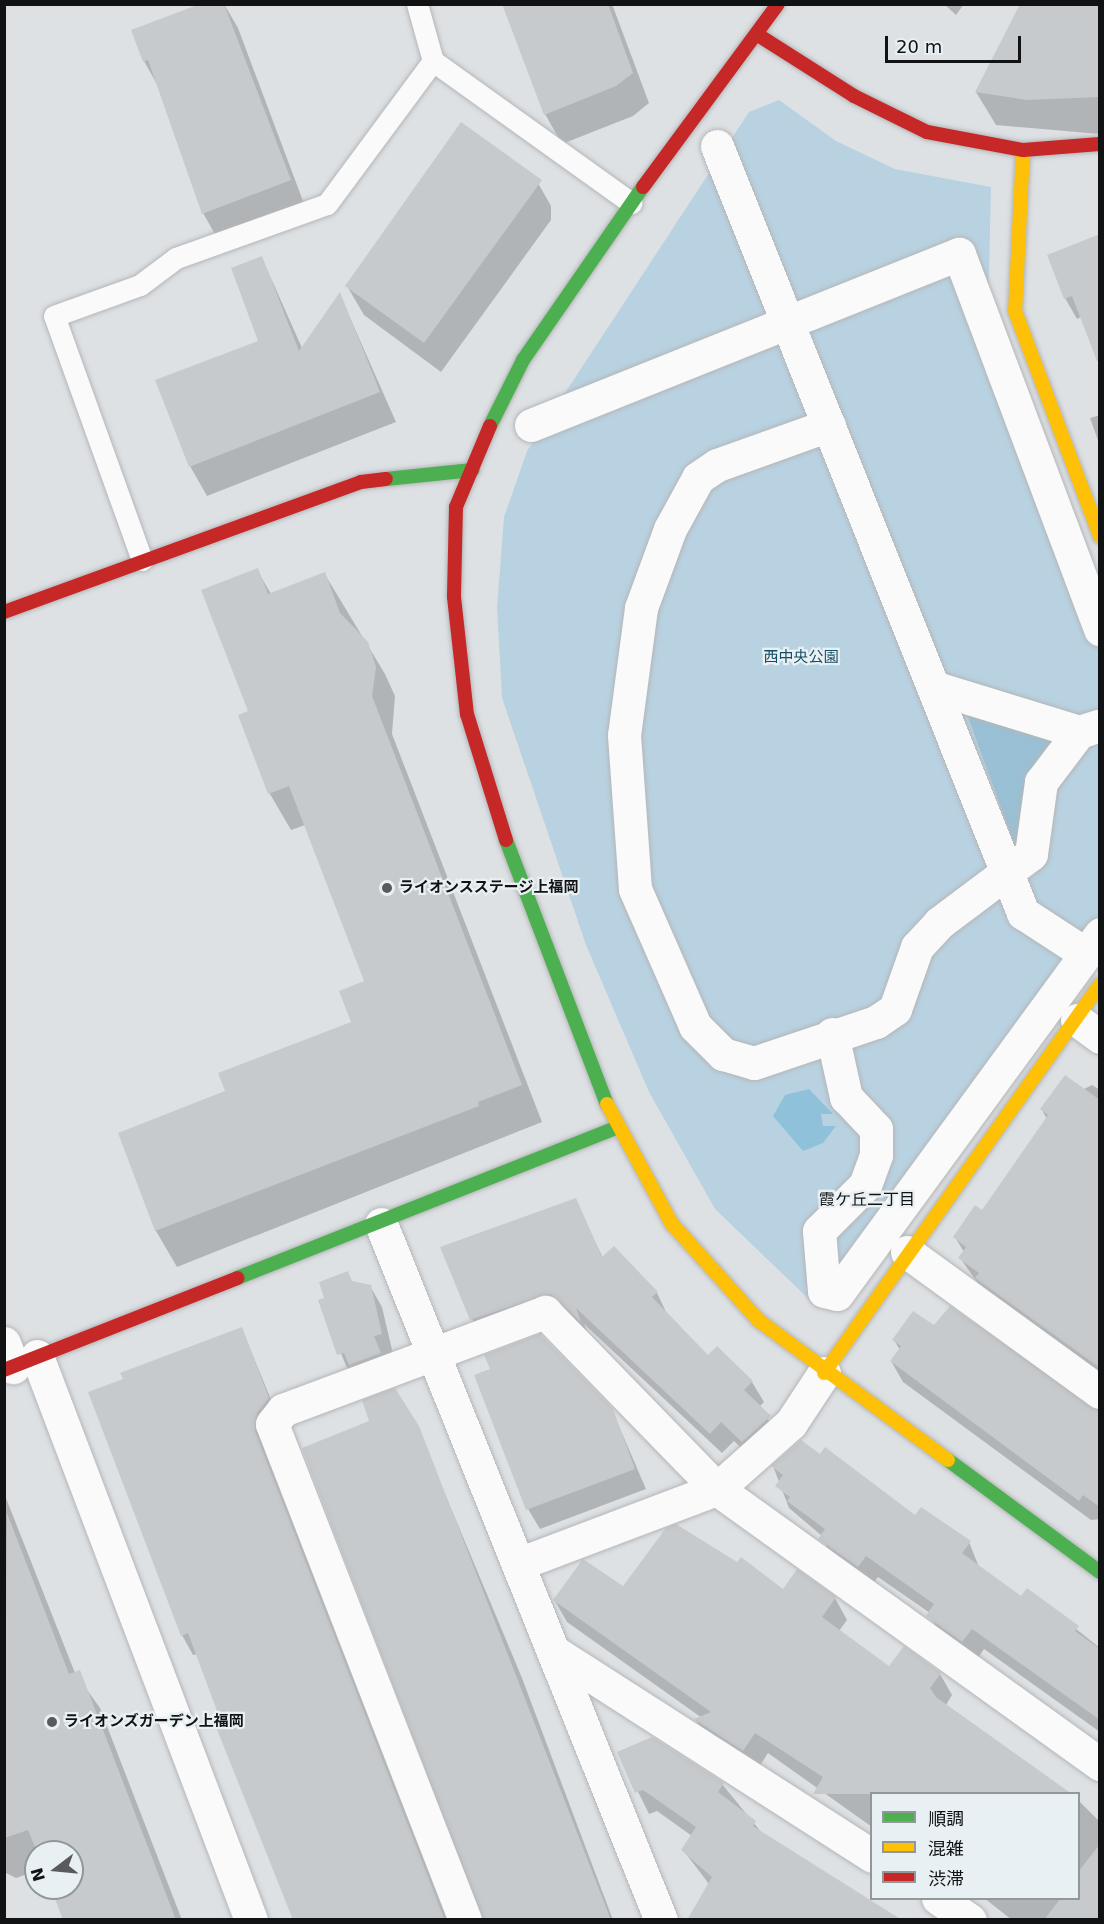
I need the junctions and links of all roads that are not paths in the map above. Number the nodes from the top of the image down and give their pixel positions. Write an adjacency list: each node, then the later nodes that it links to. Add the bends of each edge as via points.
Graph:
1 (417, 4): 4 (lane)
2 (778, 4): 3 (street)
3 (758, 35): 7 (street, via 854,96 927,132); 8 (street)
4 (433, 61): 8 (lane); 15 (lane, via 327,204 176,258 140,285 54,316)
5 (1100, 144): 7 (street)
6 (717, 146): 9 (street)
7 (1023, 150): 13 (street, via 1015,311)
8 (631, 203): 12 (street, via 523,360)
9 (788, 324): 10 (street); 11 (street); 17 (street, via 959,254)
10 (531, 425)
11 (828, 425): 18 (street); 24 (street, via 717,465 698,478 670,529 641,608 624,735 635,889 695,1026 723,1054 754,1063)
12 (473, 470): 15 (street, via 361,482); 25 (street, via 456,507 454,597 467,714 514,867)
13 (1093, 497): 14 (street)
14 (1100, 536)
15 (142, 560): 16 (street)
16 (4, 612)
17 (1100, 629)
18 (933, 687): 19 (street); 20 (street)
19 (1089, 729): 20 (street, via 1041,782 1030,854)
20 (1008, 874): 21 (street, via 1023,913); 24 (street, via 939,923 917,947 895,1009 876,1022)
21 (1093, 944): 24 (street, via 837,1294 824,1291 819,1231 865,1185 876,1155 876,1129 846,1098)
22 (1100, 985): 23 (street)
23 (1088, 1028): 27 (street)
24 (832, 1034)
25 (616, 1128): 26 (street); 30 (street, via 672,1224 758,1320)
26 (381, 1224): 28 (street); 29 (street)
27 (908, 1252): 30 (street); 31 (street)
28 (432, 1353): 32 (street, via 545,1312); 33 (street); 40 (street, via 283,1410 272,1424)
29 (15, 1359): 39 (street)
30 (824, 1373): 32 (street, via 791,1423); 34 (street)
31 (1100, 1392)
32 (717, 1489): 33 (street); 36 (street)
33 (518, 1564): 35 (street)
34 (1100, 1572)
35 (553, 1651): 37 (street); 41 (street)
36 (1100, 1764)
37 (870, 1855)
38 (940, 1900): 42 (street)
39 (251, 1920)
40 (465, 1920)
41 (660, 1920)
42 (970, 1920)

